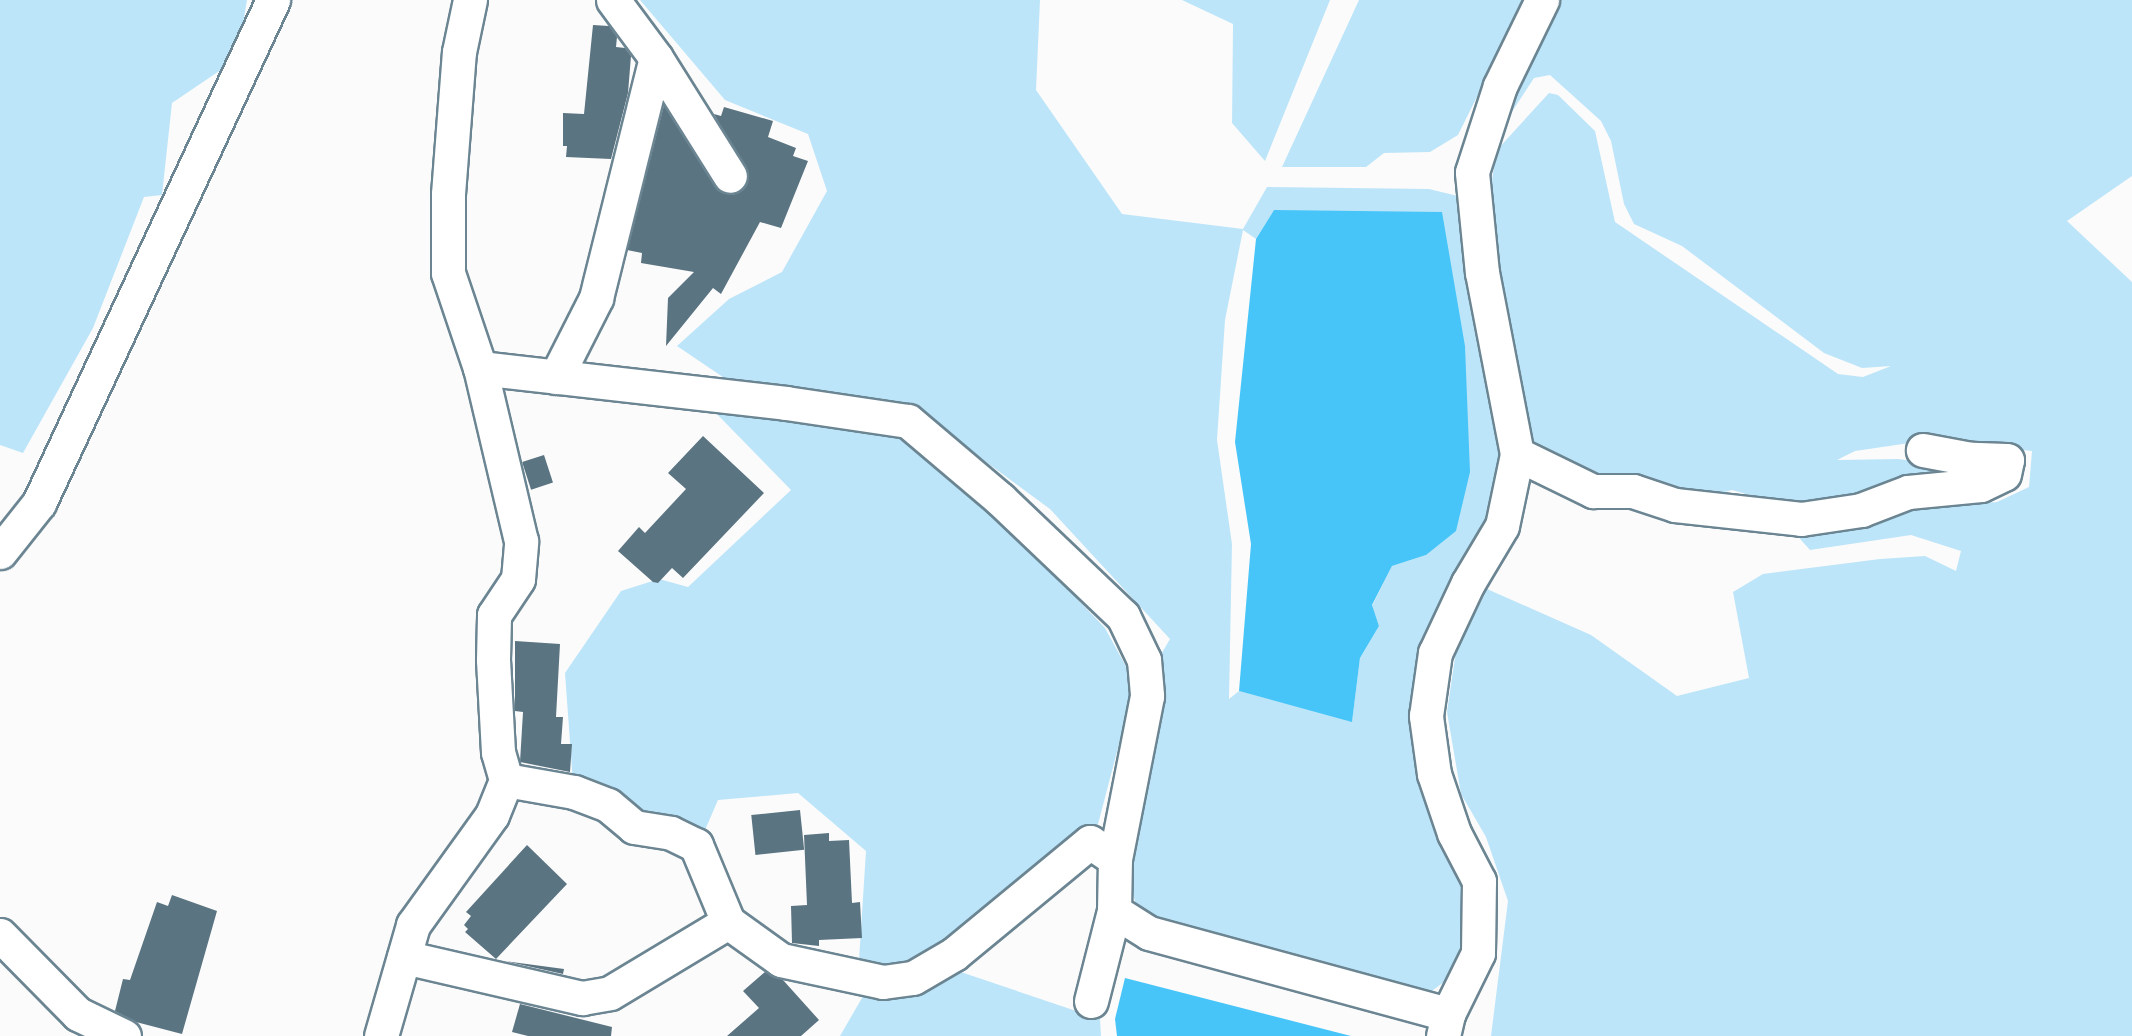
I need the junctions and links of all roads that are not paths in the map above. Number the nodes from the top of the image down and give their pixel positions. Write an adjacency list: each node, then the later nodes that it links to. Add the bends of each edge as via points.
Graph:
1 (273, 0): 11 (street, via 39,503)
2 (470, 0): 7 (street, via 457,76 448,194 448,273)
3 (613, 0): 5 (street)
4 (1542, 0): 10 (street, via 1500,86 1472,172 1482,273)
5 (656, 58): 6 (street); 8 (street, via 596,298)
6 (730, 176)
7 (480, 368): 8 (street); 12 (street, via 521,541 518,579 494,615 492,660 498,752)
8 (556, 377): 13 (street, via 908,421 1000,499 1123,616 1144,660 1147,696)
9 (1923, 450): 10 (street, via 1971,459 2007,460 2004,474 1981,485 1908,492 1861,510 1801,519 1675,505 1633,491 1593,491)
10 (1517, 454): 19 (street, via 1502,526 1468,582 1435,653 1426,716 1434,774 1454,833 1479,882 1478,953)
11 (0, 552)
12 (506, 780): 15 (street, via 574,792 608,805 634,827 670,833 696,845); 17 (street, via 492,815 413,925)
13 (1115, 859): 14 (street); 15 (street, via 1090,842 954,954 913,978 883,982 781,960)
14 (1114, 911): 18 (street); 19 (street, via 1149,933)
15 (728, 922): 17 (street, via 610,993 582,998)
16 (0, 935): 20 (street, via 78,1014)
17 (404, 957): 21 (street)
18 (1091, 1001)
19 (1446, 1025)
20 (124, 1036)
21 (381, 1036)

